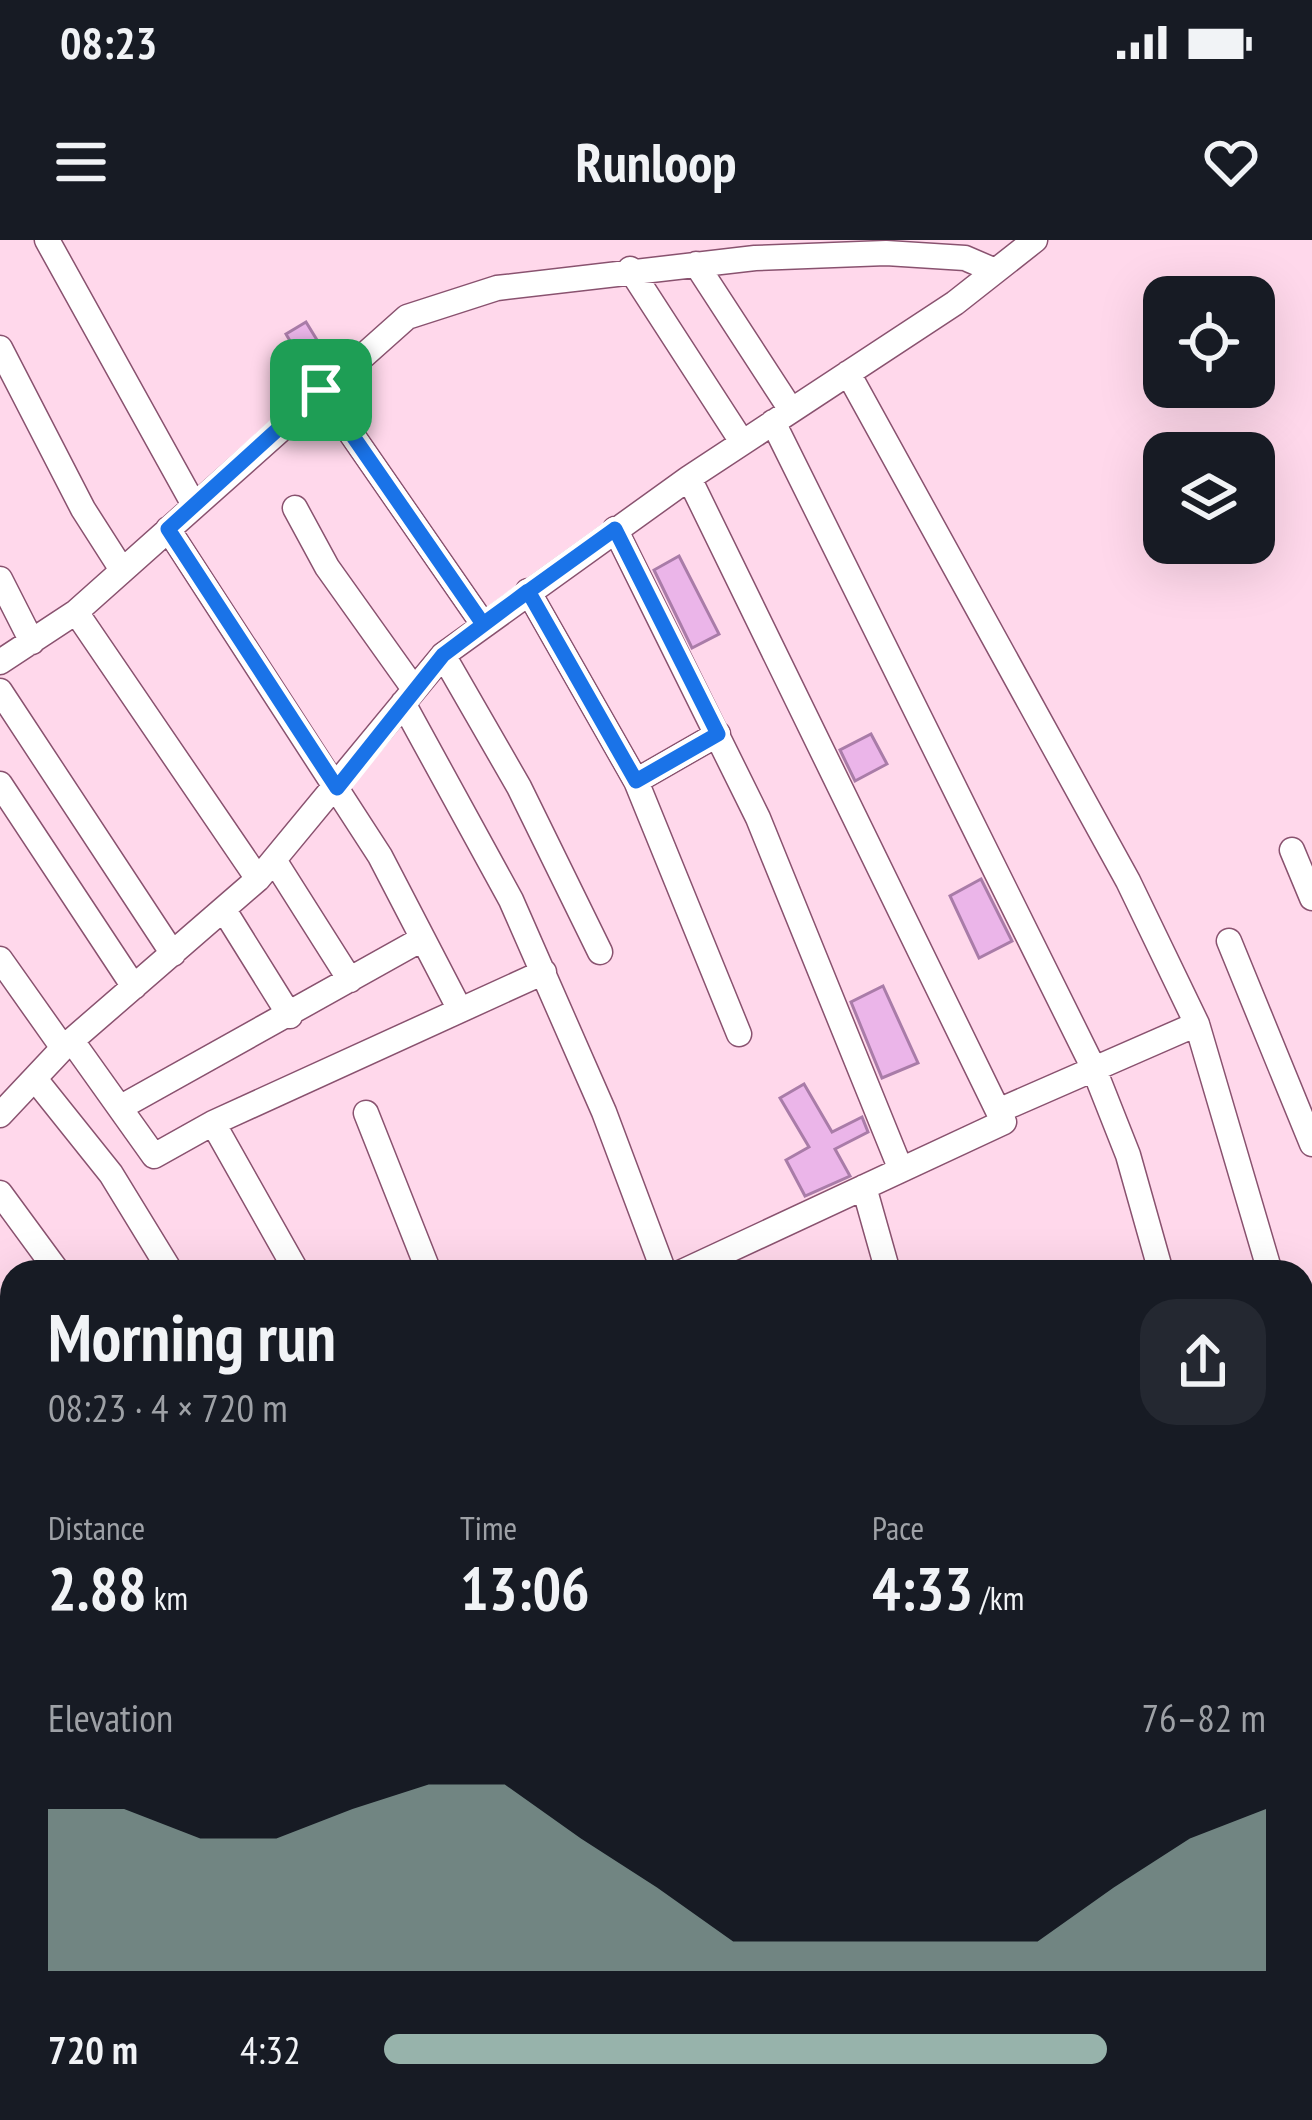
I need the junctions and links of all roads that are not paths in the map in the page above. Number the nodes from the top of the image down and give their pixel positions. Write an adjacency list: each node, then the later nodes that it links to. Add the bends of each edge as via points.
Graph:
1 (47, 240): 12 (street)
2 (1035, 240): 5 (street)
3 (696, 264): 4 (street); 5 (street, via 886,253 964,258); 9 (street)
4 (630, 269): 8 (street, via 497,287 407,317); 10 (street)
5 (993, 270): 7 (street)
6 (0, 348): 16 (street)
7 (848, 373): 9 (street); 44 (street)
8 (321, 390): 12 (street); 20 (street)
9 (782, 416): 10 (street); 47 (street)
10 (742, 442): 11 (street)
11 (689, 478): 15 (street); 50 (street)
12 (194, 505): 14 (street)
13 (295, 508): 25 (street)
14 (168, 529): 16 (street); 29 (street)
15 (615, 529): 18 (street); 26 (street)
16 (122, 570): 19 (street)
17 (0, 579): 21 (street)
18 (528, 591): 20 (street); 27 (street)
19 (76, 612): 21 (street); 31 (street)
20 (483, 624): 22 (street)
21 (32, 642): 23 (street)
22 (443, 655): 25 (street); 36 (street)
23 (0, 662)
24 (0, 691): 37 (street)
25 (409, 696): 29 (street); 39 (street)
26 (718, 734): 27 (street); 55 (street)
27 (636, 781): 45 (street)
28 (0, 784): 41 (street)
29 (337, 788): 31 (street); 34 (street)
30 (1292, 850): 32 (street)
31 (266, 870): 33 (street); 40 (street)
32 (1312, 898)
33 (224, 910): 37 (street); 43 (street)
34 (422, 939): 40 (street); 42 (street)
35 (1229, 941): 54 (street)
36 (600, 952)
37 (173, 955): 41 (street)
38 (0, 959): 46 (street)
39 (544, 972): 42 (street); 62 (street)
40 (350, 980): 43 (street)
41 (134, 987): 46 (street)
42 (460, 1010): 53 (street)
43 (290, 1016): 49 (street)
44 (1197, 1024): 47 (street); 66 (street)
45 (739, 1034)
46 (67, 1045): 48 (street); 49 (street)
47 (1094, 1069): 50 (street); 65 (street)
48 (34, 1078): 52 (street); 59 (street, via 111,1174)
49 (123, 1106): 53 (street, via 154,1156)
50 (998, 1111): 55 (street, via 1004,1122)
51 (365, 1113): 61 (street)
52 (0, 1115)
53 (213, 1123): 60 (street)
54 (1312, 1144)
55 (901, 1170): 56 (street)
56 (864, 1186): 63 (street); 64 (street)
57 (0, 1193): 58 (street)
58 (49, 1260)
59 (164, 1260)
60 (290, 1260)
61 (424, 1260)
62 (659, 1260)
63 (707, 1260)
64 (885, 1260)
65 (1158, 1260)
66 (1266, 1260)

